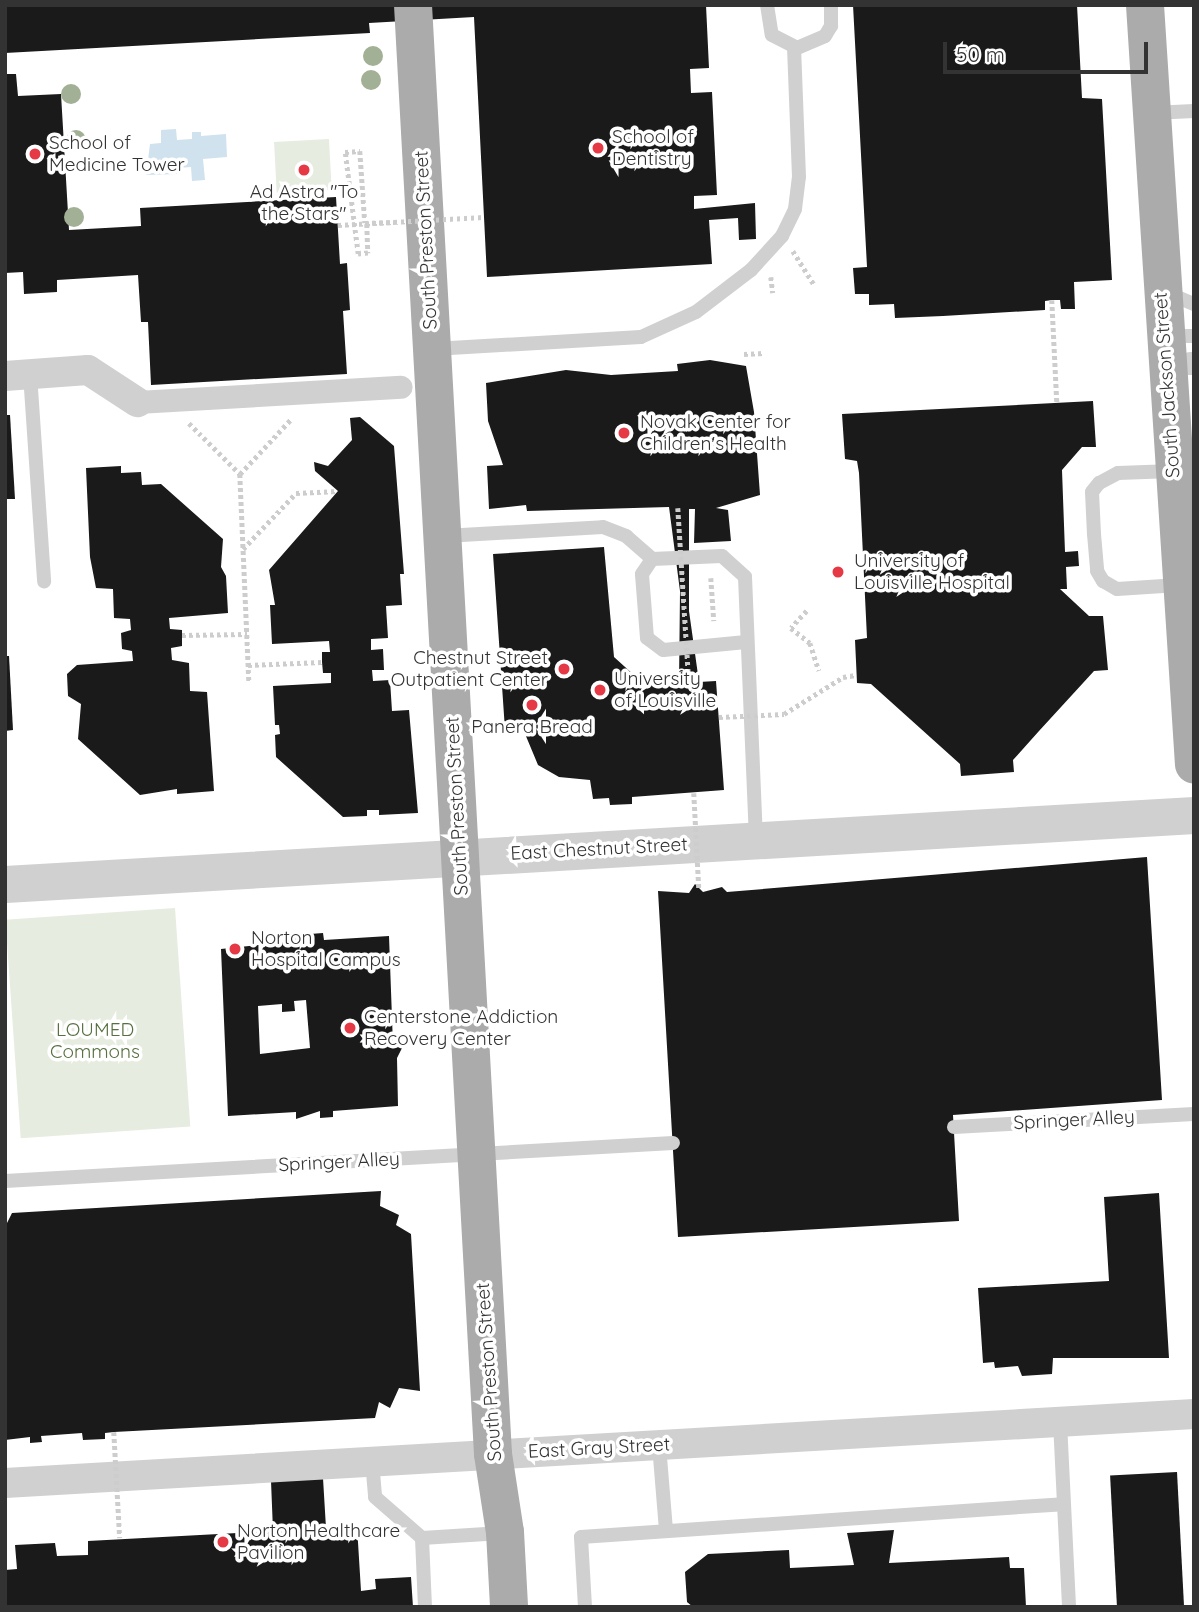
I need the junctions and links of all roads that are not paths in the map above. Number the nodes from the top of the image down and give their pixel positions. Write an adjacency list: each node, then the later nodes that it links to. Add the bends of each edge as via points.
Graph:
1 (413, 5): 10 (main road, South Preston Street)
2 (767, 5): 5 (lane, via 772,35)
3 (831, 5): 5 (lane, via 831,26 825,36 806,48)
4 (1145, 5): 7 (main road, South Jackson Street)
5 (794, 48): 10 (lane, via 799,177 795,209 782,236 751,270 670,327 641,337)
6 (1194, 111): 7 (lane)
7 (1151, 113): 8 (main road, South Jackson Street)
8 (1177, 296): 9 (main road, South Jackson Street)
9 (1179, 336): 14 (main road, South Jackson Street)
10 (432, 349): 15 (main road, South Preston Street)
11 (18, 375): 13 (street, via 88,370); 17 (lane)
12 (401, 387): 13 (street)
13 (137, 402)
14 (1173, 471): 18 (main road, South Jackson Street); 18 (lane, via 1118,473 1099,483 1093,492 1094,534 1097,571 1117,590)
15 (442, 536): 16 (lane, via 603,527 626,536); 23 (main road, South Preston Street)
16 (652, 559): 19 (lane, via 710,555 732,562 748,586); 19 (lane, via 642,574 647,638 663,650)
17 (44, 582)
18 (1181, 585): 20 (main road, South Jackson Street)
19 (746, 642): 22 (lane)
20 (1194, 764)
21 (1194, 815): 22 (street, East Chestnut Street)
22 (756, 840): 23 (street, East Chestnut Street)
23 (460, 857): 24 (street, East Chestnut Street); 28 (main road, South Preston Street)
24 (5, 884)
25 (1194, 1114): 26 (lane, Springer Alley)
26 (954, 1126)
27 (673, 1143): 28 (lane, Springer Alley)
28 (477, 1154): 29 (lane, Springer Alley); 33 (main road, South Preston Street)
29 (5, 1181)
30 (1194, 1414): 31 (street, East Gray Street)
31 (1060, 1422): 32 (street, East Gray Street); 36 (lane)
32 (659, 1445): 33 (street, East Gray Street); 37 (lane)
33 (493, 1454): 34 (street, East Gray Street); 38 (main road, South Preston Street)
34 (372, 1461): 35 (street, East Gray Street); 39 (lane, via 375,1497)
35 (5, 1483)
36 (1063, 1504): 37 (lane); 43 (lane)
37 (666, 1531): 42 (lane, via 582,1537)
38 (505, 1532): 39 (lane); 41 (main road, South Preston Street)
39 (422, 1538): 40 (lane)
40 (425, 1607)
41 (509, 1607)
42 (584, 1607)
43 (1069, 1607)

